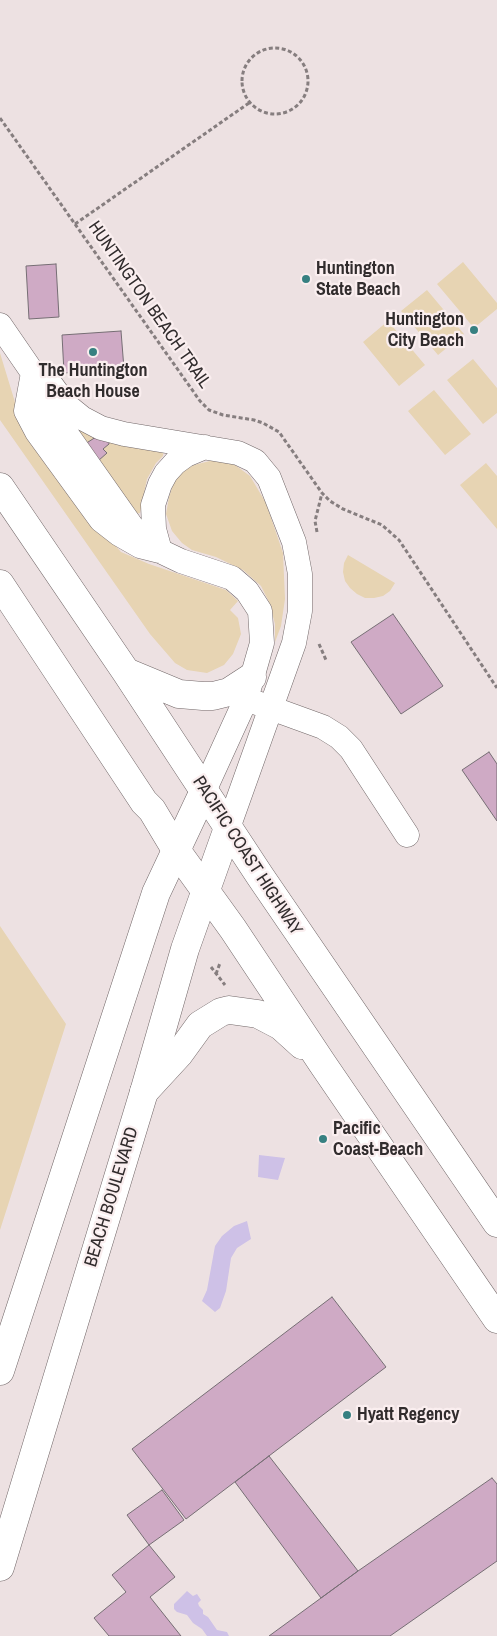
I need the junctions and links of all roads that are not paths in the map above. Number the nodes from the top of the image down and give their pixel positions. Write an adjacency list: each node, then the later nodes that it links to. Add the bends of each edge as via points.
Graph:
1 (0, 326): 2 (lane)
2 (32, 379): 3 (lane, via 52,386 66,405 101,428); 5 (lane, via 26,411 37,432 100,520 140,546)
3 (205, 448): 5 (lane, via 175,463 160,484 153,505); 9 (lane, via 238,452 255,461 269,478 294,542 300,574 300,611 294,643)
4 (0, 488): 7 (main road, PACIFIC COAST HIGHWAY)
5 (154, 550): 8 (lane, via 232,578 253,599 260,611 262,643)
6 (0, 584): 13 (main road)
7 (126, 672): 8 (main road, via 179,694 214,696); 10 (main road, PACIFIC COAST HIGHWAY)
8 (249, 688): 9 (lane); 10 (lane)
9 (271, 709): 11 (lane); 12 (lane, via 324,727 339,737 351,749)
10 (204, 791): 11 (main road, PACIFIC COAST HIGHWAY); 13 (main road)
11 (228, 828): 14 (main road, BEACH BOULEVARD); 17 (main road, PACIFIC COAST HIGHWAY)
12 (407, 835)
13 (176, 850): 14 (main road); 19 (main road, via 156,894)
14 (205, 890): 15 (main road); 16 (main road, BEACH BOULEVARD, via 184,950)
15 (322, 1063): 16 (main road, via 281,1026 258,1014 229,1010 200,1025 180,1054); 18 (main road)
16 (144, 1092): 20 (main road, BEACH BOULEVARD)
17 (497, 1223)
18 (497, 1318)
19 (0, 1371)
20 (0, 1567)

